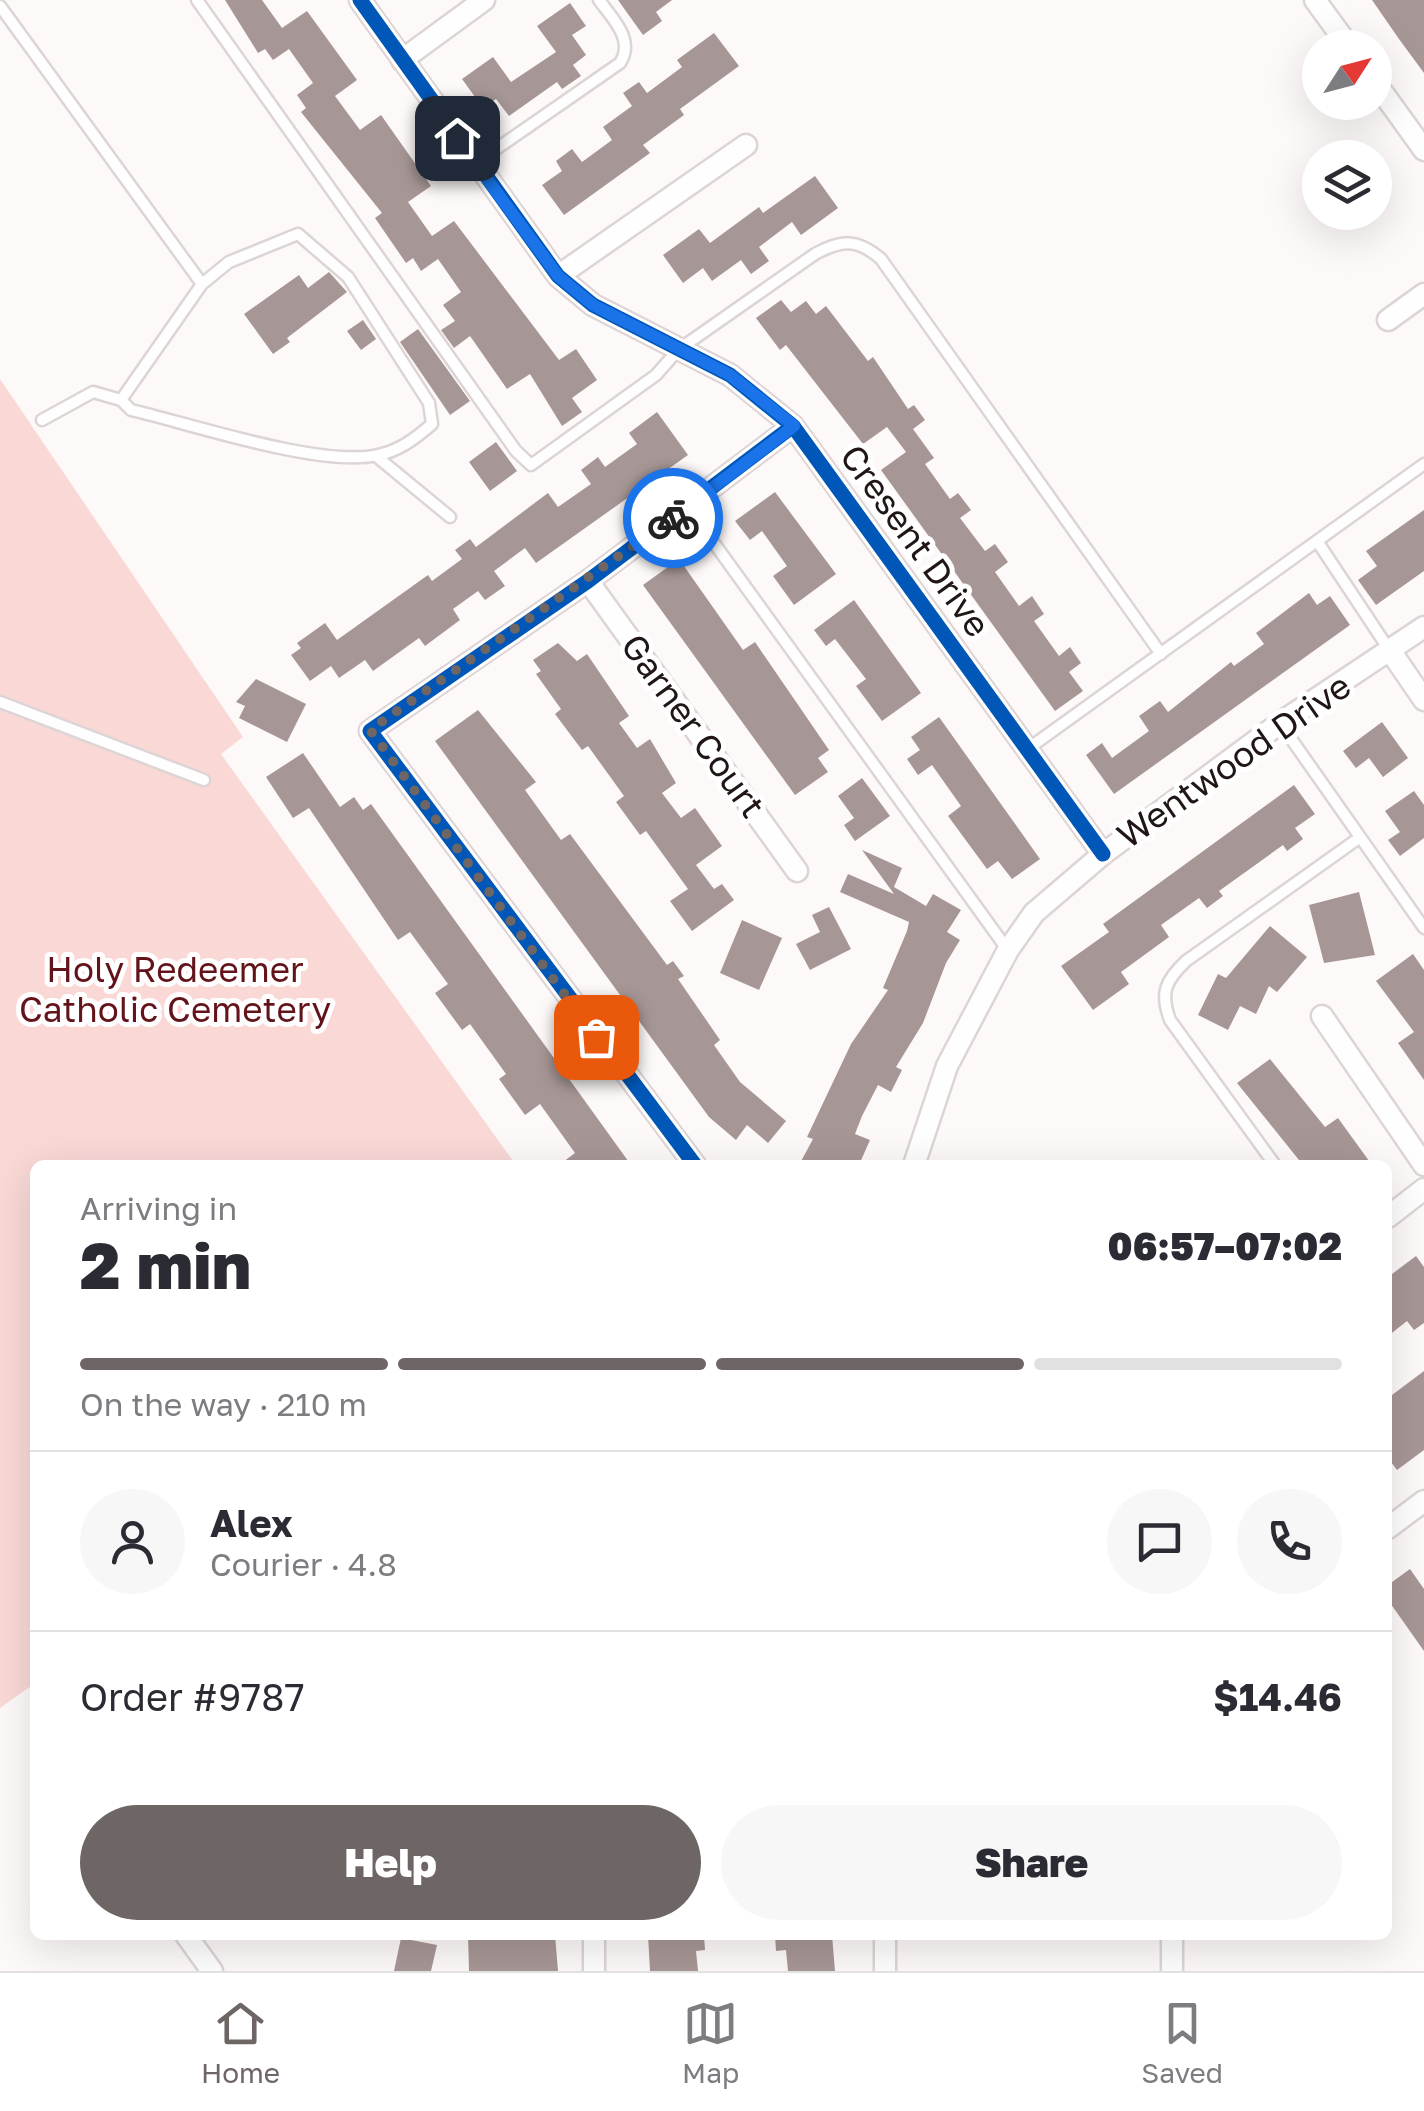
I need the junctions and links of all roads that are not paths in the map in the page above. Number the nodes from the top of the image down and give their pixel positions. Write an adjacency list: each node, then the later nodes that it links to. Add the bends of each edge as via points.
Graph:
1 (197, 0): 17 (lane, via 531,465 656,375)
2 (360, 0): 8 (street, Cresent Drive)
3 (484, 0): 8 (street)
4 (599, 0): 12 (lane, via 624,37 624,57)
5 (1316, 0): 7 (street)
6 (0, 6): 14 (lane)
7 (1337, 30)
8 (402, 60): 12 (street, Cresent Drive)
9 (1392, 106): 11 (street)
10 (746, 144): 13 (street)
11 (1424, 150)
12 (475, 164): 13 (street, Cresent Drive)
13 (558, 276): 17 (street, Cresent Drive, via 593,305)
14 (202, 284): 18 (lane); 21 (lane, via 229,262 298,234 348,277 429,403 432,424)
15 (1424, 294): 16 (street)
16 (1388, 320)
17 (678, 350): 20 (street, Cresent Drive, via 730,375); 29 (lane, via 837,242 869,249)
18 (121, 400): 19 (lane, via 92,392); 21 (lane, via 131,410 304,450)
19 (42, 420)
20 (794, 426): 23 (street); 33 (street, Cresent Drive)
21 (376, 456): 24 (lane)
22 (1424, 464): 25 (lane)
23 (688, 507): 26 (street); 39 (lane)
24 (450, 518)
25 (1317, 541): 28 (lane); 29 (lane)
26 (588, 581): 37 (street, Garner Court); 41 (street, via 370,730)
27 (1424, 627): 28 (street, Wentwood Drive)
28 (1391, 652): 30 (street); 32 (street, Wentwood Drive)
29 (1161, 654): 33 (lane)
30 (1424, 700)
31 (0, 702): 34 (lane)
32 (1280, 723): 35 (lane); 36 (street, Wentwood Drive)
33 (1029, 748): 36 (street, Cresent Drive)
34 (204, 780)
35 (1360, 838): 38 (lane); 43 (lane, via 1168,978 1162,1000 1170,1020)
36 (1103, 854): 39 (street, Wentwood Drive, via 1034,913)
37 (797, 871)
38 (1424, 928)
39 (1008, 950): 42 (street, Wentwood Drive, via 947,1066)
40 (1322, 1016): 44 (street)
41 (691, 1160)
42 (916, 1160)
43 (1271, 1160)
44 (1424, 1165)
45 (1424, 1188): 46 (street)
46 (1392, 1214)
47 (1424, 1501): 48 (street)
48 (1392, 1525)
49 (190, 1940): 53 (street)
50 (594, 1940): 54 (street)
51 (885, 1940): 55 (street)
52 (1172, 1940): 56 (street)
53 (212, 1971)
54 (594, 1971)
55 (885, 1971)
56 (1172, 1971)

